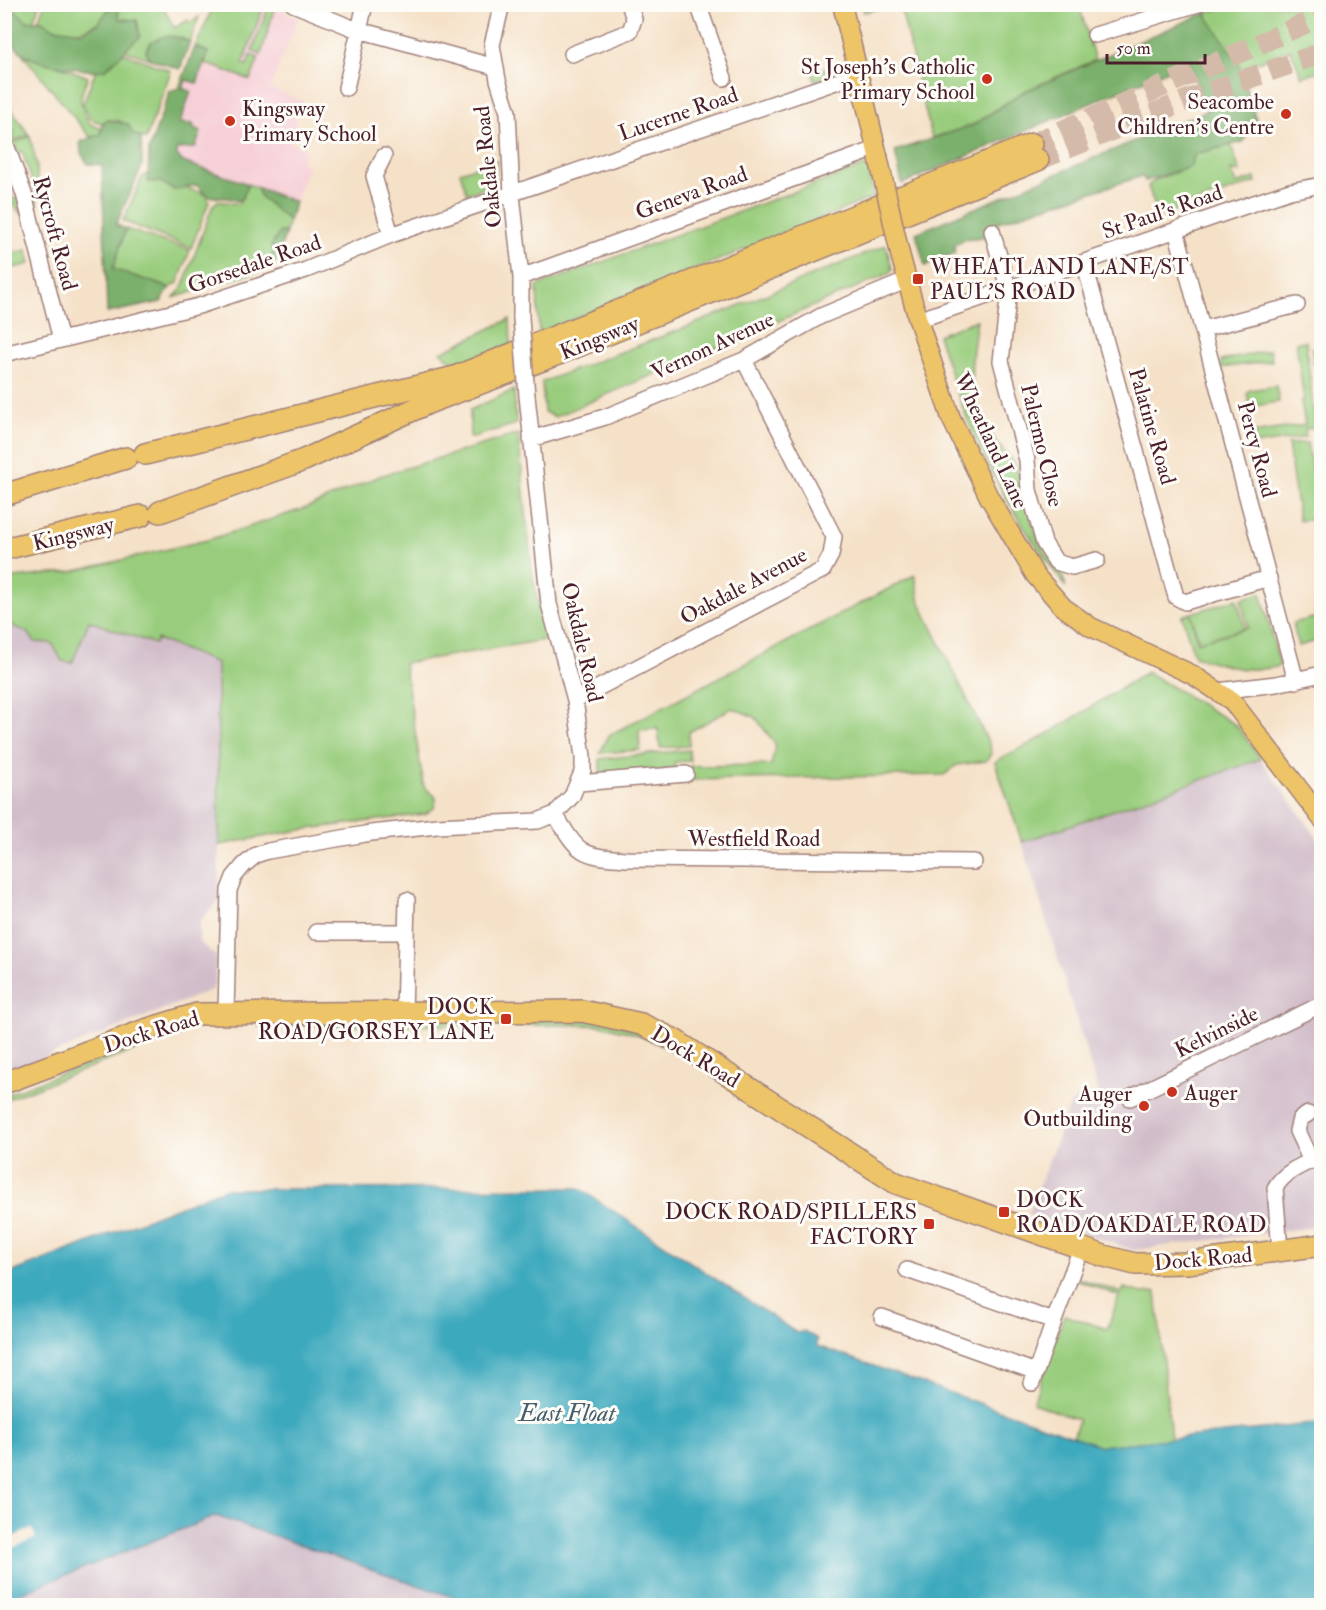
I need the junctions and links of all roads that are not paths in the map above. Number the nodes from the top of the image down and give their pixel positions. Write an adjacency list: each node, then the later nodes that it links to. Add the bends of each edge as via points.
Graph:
1 (293, 4): 8 (street)
2 (364, 4): 8 (street)
3 (502, 4): 11 (street, Oakdale Road, via 492,45)
4 (629, 4): 10 (street, via 634,19 630,31)
5 (698, 4): 13 (street)
6 (842, 4): 12 (main road, Wheatland Lane)
7 (1198, 4): 9 (street)
8 (360, 31): 11 (street); 14 (street)
9 (1095, 35)
10 (572, 54)
11 (495, 67): 19 (street, Oakdale Road, via 508,112)
12 (859, 74): 16 (main road, Wheatland Lane); 19 (street, Lucerne Road)
13 (724, 78)
14 (346, 88)
15 (4, 139): 30 (street, Rycroft Road, via 24,194)
16 (877, 153): 24 (street, Geneva Road); 25 (main road, Wheatland Lane, bridge)
17 (384, 156): 22 (street, via 374,176)
18 (1322, 185): 20 (street, St Paul's Road, via 1290,191)
19 (512, 195): 22 (street, Gorsedale Road); 24 (street, Oakdale Road)
20 (1176, 230): 23 (street, St Paul's Road); 29 (street, Percy Road)
21 (992, 231): 26 (street)
22 (391, 235): 30 (street, Gorsedale Road, via 306,270 199,306)
23 (1084, 262): 26 (street, St Paul's Road); 37 (street, Palatine Road, via 1176,597 1180,601)
24 (521, 277): 33 (street, Oakdale Road, bridge)
25 (908, 280): 28 (main road, Wheatland Lane); 32 (street, Vernon Avenue, via 821,316)
26 (1009, 291): 28 (street, St Paul's Road); 36 (street, Palermo Close, via 1001,361 1044,543 1056,562 1072,567)
27 (1297, 305): 29 (street)
28 (918, 320): 40 (main road, Wheatland Lane, via 951,418 988,496 1035,575 1063,607 1091,627 1193,675)
29 (1203, 329): 37 (street, Percy Road)
30 (61, 340): 31 (street, Gorsedale Road)
31 (4, 354)
32 (744, 360): 33 (street, Vernon Avenue, via 605,417); 41 (street, Oakdale Avenue, via 834,537 831,555 823,570)
33 (531, 439): 41 (street, Oakdale Road, via 549,604)
34 (4, 495): 35 (highway, Kingsway, via 136,456 455,377 1035,152 561,353 428,403 304,460 150,514)
35 (4, 549)
36 (1097, 560)
37 (1269, 578): 39 (street, Percy Road)
38 (1322, 674): 39 (street)
39 (1296, 681): 40 (street)
40 (1218, 691): 45 (main road, Wheatland Lane, via 1232,701)
41 (574, 700): 43 (street, Oakdale Road, via 583,757)
42 (686, 774): 43 (street)
43 (579, 783): 44 (street, Oakdale Road)
44 (555, 814): 46 (street, Westfield Road, via 580,850 591,856); 51 (street, via 516,824 371,833 256,855 234,877 229,890)
45 (1322, 819)
46 (974, 862)
47 (406, 900): 49 (street)
48 (316, 932): 49 (street)
49 (405, 932): 52 (street)
50 (1322, 1004): 54 (street, Kelvinside)
51 (226, 1013): 52 (highway, Dock Road); 53 (highway, Dock Road, via 197,1014 145,1030)
52 (404, 1014): 58 (highway, Dock Road, via 582,1011 641,1024 673,1039 896,1183)
53 (4, 1083)
54 (1130, 1098)
55 (1308, 1114): 56 (street, via 1300,1119 1297,1131)
56 (1316, 1159): 59 (street, via 1280,1180 1275,1188)
57 (1322, 1245): 59 (highway, Dock Road)
58 (1081, 1248): 59 (highway, Dock Road, via 1135,1264 1187,1263); 62 (street)
59 (1280, 1251)
60 (907, 1270): 62 (street)
61 (882, 1317): 62 (street, via 1034,1378)
62 (1054, 1321)

